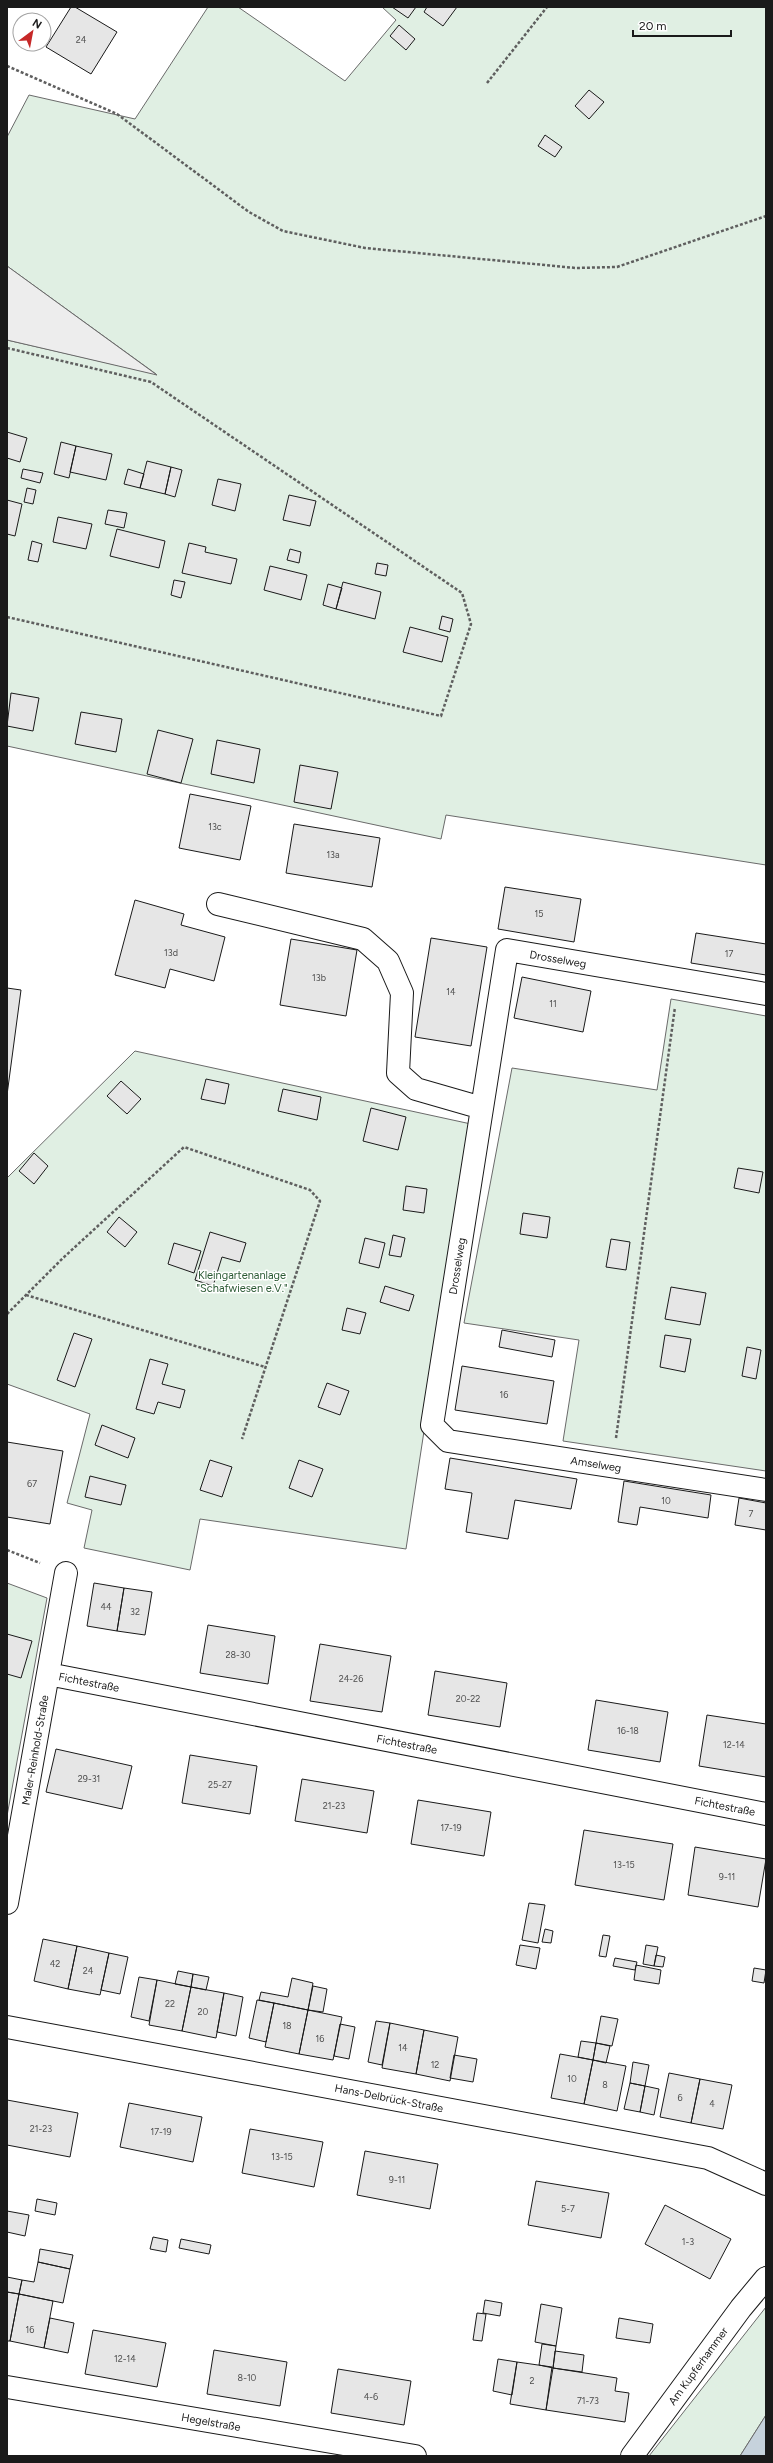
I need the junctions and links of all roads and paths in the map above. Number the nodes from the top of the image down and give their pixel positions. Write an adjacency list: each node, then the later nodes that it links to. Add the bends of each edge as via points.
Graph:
1 (547, 7): 3 (path)
2 (7, 66): 4 (path, via 117,114 249,212 283,231 365,248 576,268 617,267)
3 (487, 83)
4 (766, 216)
5 (7, 348): 6 (path, via 151,382 462,593 471,624 441,716)
6 (7, 618)
7 (218, 904): 10 (street, via 363,939 388,961 402,993 398,1073 416,1089)
8 (679, 980): 9 (street, Drosselweg); 10 (street, Drosselweg, via 506,950); 16 (path)
9 (766, 994)
10 (482, 1108): 14 (street, Drosselweg)
11 (26, 1295): 12 (path); 13 (path); 13 (path, via 184,1147 310,1190 320,1201)
12 (7, 1314)
13 (265, 1367): 15 (path)
14 (432, 1425): 16 (street, Amselweg, via 448,1440)
15 (242, 1438)
16 (612, 1466): 17 (street, Amselweg)
17 (766, 1490)
18 (7, 1550): 19 (path)
19 (66, 1573): 20 (street, Maler-Reinhold-Straße)
20 (48, 1674): 21 (street, Fichtestraße); 22 (street, Maler-Reinhold-Straße)
21 (766, 1814)
22 (7, 1903)
23 (7, 2027): 24 (street, Hans-Delbrück-Straße, via 708,2158)
24 (766, 2184)
25 (766, 2278): 28 (street, Am Kupferhammer)
26 (7, 2387): 27 (street, Hegelstraße)
27 (415, 2456)
28 (632, 2456)

